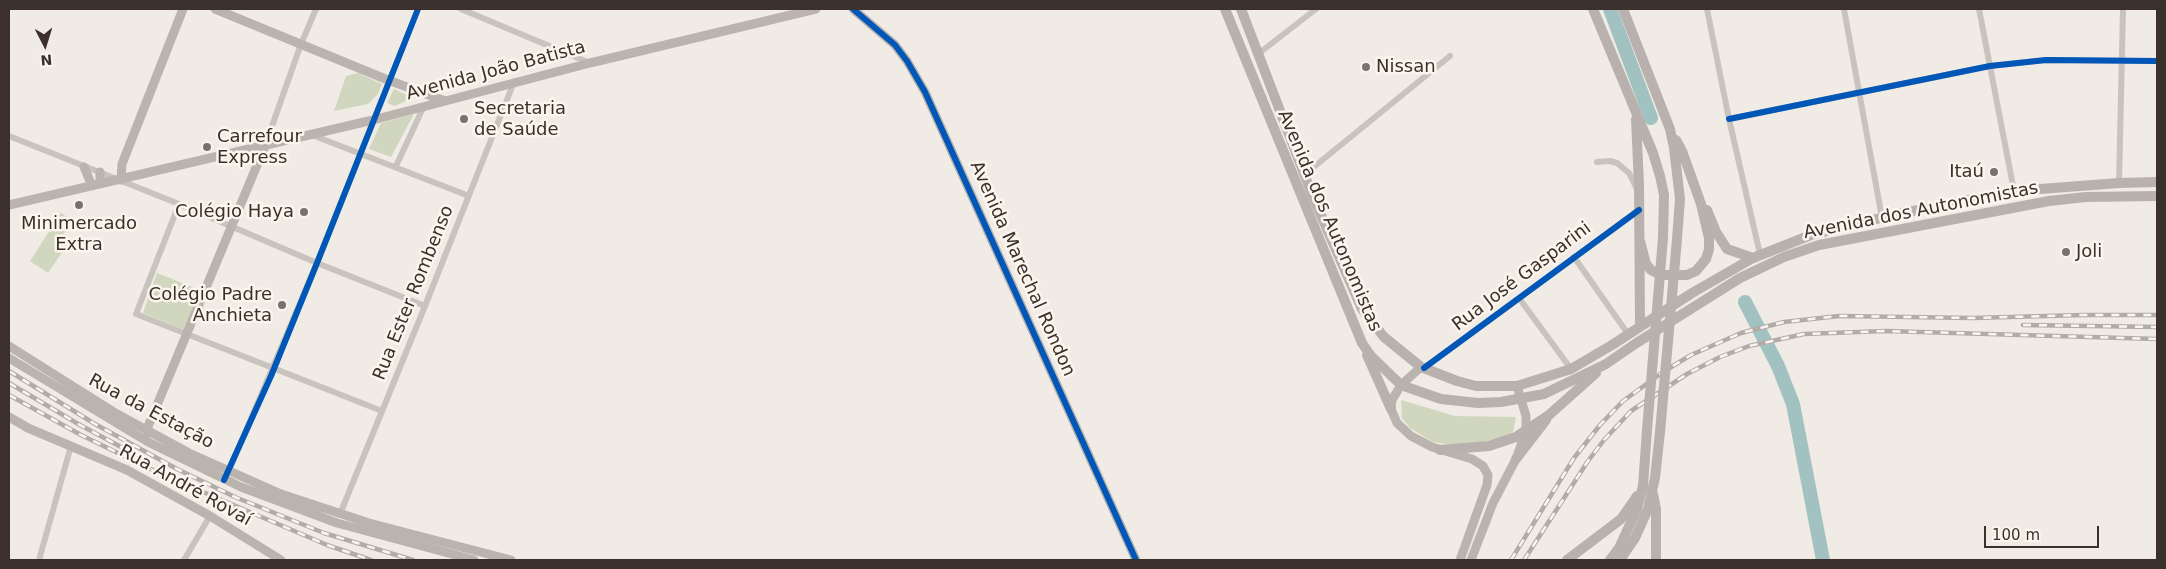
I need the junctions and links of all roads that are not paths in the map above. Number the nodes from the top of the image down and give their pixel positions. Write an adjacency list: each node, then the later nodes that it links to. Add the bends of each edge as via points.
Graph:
1 (183, 9): 42 (main road, via 122,164)
2 (215, 9): 17 (main road)
3 (316, 9): 17 (street)
4 (418, 9): 24 (street)
5 (461, 9): 22 (street)
6 (816, 9): 22 (main road, Avenida João Batista)
7 (853, 9): 97 (main road, Avenida Marechal Rondon, via 894,45 925,92)
8 (1225, 9): 66 (main road, Avenida dos Autonomistas)
9 (1241, 9): 18 (main road, Avenida dos Autonomistas)
10 (1316, 9): 18 (street)
11 (1593, 9): 29 (main road)
12 (1623, 9): 32 (main road)
13 (1708, 9): 30 (street)
14 (1844, 9): 26 (street)
15 (1979, 9): 23 (street)
16 (2123, 9): 20 (street)
17 (301, 44): 24 (main road); 35 (street)
18 (1258, 54): 41 (main road, Avenida dos Autonomistas)
19 (1450, 56): 41 (street)
20 (2122, 60): 21 (street); 23 (street, via 2046,60); 44 (street)
21 (2157, 61)
22 (590, 63): 25 (main road, Avenida João Batista)
23 (1990, 66): 26 (street); 46 (street)
24 (388, 80): 27 (main road); 31 (street)
25 (514, 82): 27 (main road, Avenida João Batista); 48 (street, Rua Ester Rombenso)
26 (1860, 92): 30 (street); 55 (street)
27 (445, 101): 28 (main road, Avenida João Batista)
28 (424, 106): 31 (main road, Avenida João Batista); 38 (street)
29 (1635, 111): 47 (main road); 88 (main road, bridge, via 1664,195)
30 (1729, 119): 58 (street)
31 (373, 120): 33 (main road, Avenida João Batista); 36 (street)
32 (1670, 129): 51 (main road, via 1682,151); 89 (main road, bridge, via 1680,184)
33 (311, 135): 35 (main road, Avenida João Batista); 36 (street)
34 (9, 136): 39 (street)
35 (265, 146): 42 (main road, Avenida João Batista); 56 (main road)
36 (361, 153): 38 (street); 60 (street)
37 (1597, 162): 47 (street, via 1610,161 1624,168)
38 (396, 166): 48 (street)
39 (84, 167): 40 (street); 45 (main road)
40 (100, 172): 42 (street); 45 (main road)
41 (1304, 175): 71 (main road, Avenida dos Autonomistas, via 1362,309 1384,337)
42 (121, 180): 45 (main road, Avenida João Batista); 50 (street)
43 (2157, 182): 44 (main road, Avenida dos Autonomistas)
44 (2119, 183): 46 (main road, Avenida dos Autonomistas)
45 (96, 185): 52 (main road, Avenida João Batista)
46 (2014, 191): 54 (main road, via 2010,205); 55 (main road, Avenida dos Autonomistas)
47 (1639, 194): 53 (main road)
48 (469, 196): 62 (street, Rua Ester Rombenso)
49 (2157, 196): 54 (main road, Avenida dos Autonomistas, via 2086,197)
50 (179, 204): 56 (street); 65 (street, via 136,314)
51 (1701, 204): 57 (main road, via 1710,244 1706,259 1696,271 1673,276 1655,273 1646,264); 58 (main road, via 1727,249)
52 (9, 205)
53 (1639, 210): 57 (main road); 59 (street, Rua José Gasparini)
54 (1998, 211): 69 (main road, Avenida dos Autonomistas, via 1846,239 1784,257 1733,282)
55 (1882, 218): 58 (main road, Avenida dos Autonomistas, via 1811,235)
56 (231, 226): 60 (street); 65 (main road)
57 (1640, 241): 63 (main road)
58 (1756, 256): 63 (main road, Avenida dos Autonomistas)
59 (1574, 257): 61 (street, Rua José Gasparini); 64 (street)
60 (318, 263): 62 (street); 70 (street)
61 (1519, 298): 71 (street, Rua José Gasparini); 72 (street)
62 (425, 306): 77 (street, Rua Ester Rombenso)
63 (1640, 326): 64 (main road, Avenida dos Autonomistas)
64 (1628, 334): 72 (main road, Avenida dos Autonomistas)
65 (188, 335): 70 (street); 80 (main road)
66 (1362, 343): 73 (main road, Avenida dos Autonomistas); 76 (main road)
67 (9, 346): 80 (main road, Rua da Estação)
68 (9, 358): 82 (main road, Rua da Estação)
69 (1606, 364): 75 (main road, Avenida dos Autonomistas, via 1544,394); 78 (main road)
70 (274, 367): 77 (street); 86 (street)
71 (1423, 368): 73 (main road); 74 (main road, Avenida dos Autonomistas, via 1476,386)
72 (1572, 369): 74 (main road, Avenida dos Autonomistas)
73 (1401, 386): 75 (main road, Avenida dos Autonomistas, via 1441,399 1478,402); 76 (main road, via 1392,400)
74 (1517, 386): 75 (main road)
75 (1522, 400): 81 (main road)
76 (1391, 409): 84 (main road, via 1402,430)
77 (382, 411): 91 (street, Rua Ester Rombenso)
78 (1549, 415): 81 (main road); 85 (main road)
79 (9, 417): 83 (main road, Rua André Rovaí)
80 (147, 429): 82 (main road); 86 (main road, Rua da Estação)
81 (1526, 431): 84 (main road, via 1489,446); 85 (main road)
82 (148, 442): 87 (main road, Rua da Estação)
83 (71, 446): 90 (main road, Rua André Rovaí, via 127,470); 92 (street)
84 (1440, 450): 98 (main road, via 1472,459 1483,466 1488,475)
85 (1516, 459): 99 (main road, via 1493,503)
86 (229, 471): 87 (street); 91 (main road, Rua da Estação)
87 (224, 480): 91 (main road, Rua da Estação)
88 (1643, 486): 100 (main road, via 1621,519); 101 (main road, via 1630,527)
89 (1653, 492): 102 (main road, via 1642,524); 103 (main road)
90 (210, 516): 93 (street); 94 (main road, Rua André Rovaí)
91 (339, 519): 95 (main road); 96 (main road)
92 (39, 560)
93 (184, 560)
94 (281, 560)
95 (474, 560)
96 (510, 560)
97 (1136, 560)
98 (1460, 560)
99 (1472, 560)
100 (1567, 560)
101 (1610, 560)
102 (1620, 560)
103 (1656, 560)

